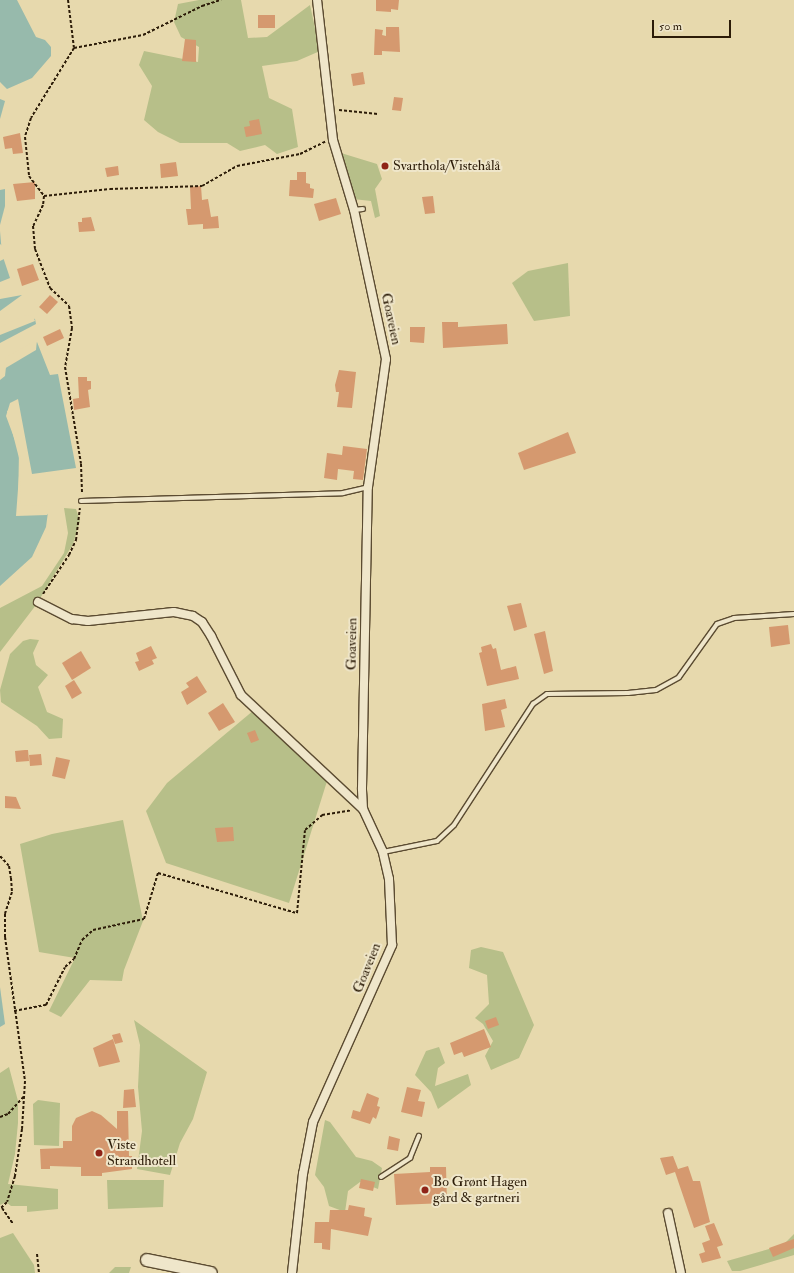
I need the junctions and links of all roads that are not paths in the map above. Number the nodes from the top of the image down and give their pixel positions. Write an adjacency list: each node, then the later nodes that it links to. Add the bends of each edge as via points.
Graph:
1 (317, 0): 3 (street, Goaveien, via 333,140)
2 (363, 209): 3 (lane)
3 (354, 210): 4 (street, Goaveien, via 386,359)
4 (368, 487): 5 (lane, via 343,493); 8 (street, Goaveien)
5 (81, 501)
6 (38, 602): 8 (street, via 72,619 88,622 174,612 193,616 202,622 211,636 241,695)
7 (794, 614): 9 (lane, via 734,618 717,624 679,677 656,690 547,694 533,704 454,825 437,841)
8 (363, 809): 9 (street, Goaveien)
9 (383, 852): 16 (street, Goaveien, via 389,879 392,945 313,1122)
10 (419, 1136): 11 (lane, via 410,1158)
11 (382, 1177)
12 (668, 1213): 17 (street)
13 (147, 1260): 14 (main road)
14 (170, 1269): 15 (main road)
15 (211, 1273)
16 (292, 1273)
17 (680, 1273)

